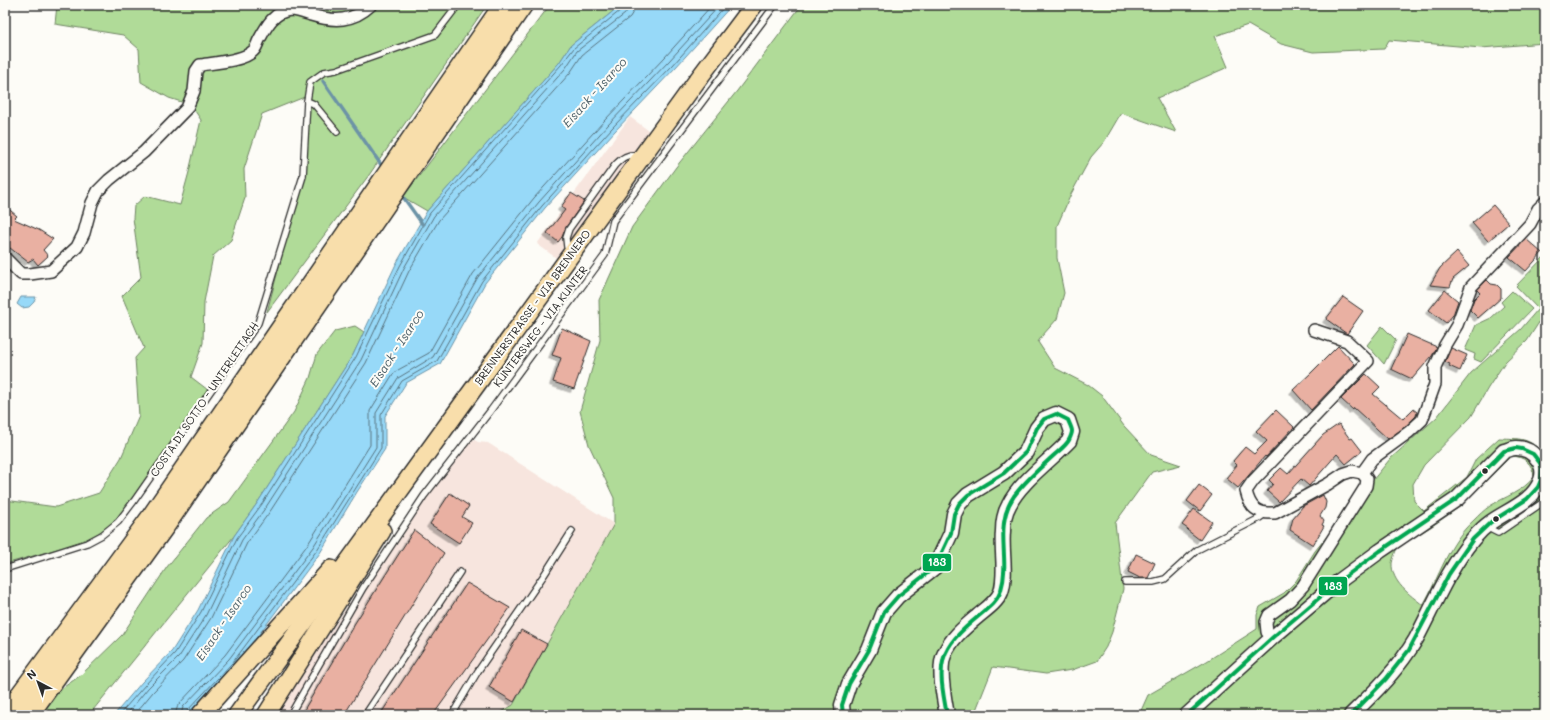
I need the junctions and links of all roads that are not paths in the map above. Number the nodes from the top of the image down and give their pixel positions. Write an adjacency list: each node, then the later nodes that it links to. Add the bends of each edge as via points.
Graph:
1 (371, 5): 13 (street, via 364,12 338,20 326,20 291,10 278,14 268,24 253,51 243,57 200,65 196,71 194,91 187,108 144,152 98,192 77,247 51,271 21,274)
2 (458, 5): 9 (lane, COSTA DI SOTTO - UNTERLEITACH, via 435,36 324,72 310,82)
3 (504, 5): 11 (highway)
4 (522, 5): 8 (highway)
5 (536, 5): 8 (highway, via 514,32)
6 (754, 5): 15 (main road, BRENNERSTRASSE - VIA BRENNERO)
7 (775, 5): 32 (lane, KUNTERSWEG - VIA KUNTER, via 613,221 605,255 424,496 363,588)
8 (483, 62): 11 (highway)
9 (307, 101): 10 (lane, via 314,104); 22 (lane, COSTA DI SOTTO - UNTERLEITACH, via 303,176 258,323 118,522 87,543)
10 (336, 132)
11 (416, 146): 25 (highway, via 165,525)
12 (1545, 202): 16 (street, via 1530,224 1471,287 1457,324 1436,367 1435,384 1422,420 1372,459)
13 (5, 258)
14 (1314, 330): 18 (street, via 1346,341 1368,361 1246,491 1249,502 1256,510)
15 (422, 459): 21 (main road); 31 (main road, via 373,547)
16 (1362, 473): 18 (street, via 1352,471 1342,474 1274,513); 26 (street, via 1367,479 1366,486 1303,586 1290,600 1269,615 1266,622 1267,632)
17 (1544, 501): 19 (lane, via 1498,532)
18 (1265, 513): 24 (lane, via 1197,550 1165,579 1153,582)
19 (1485, 527): 26 (street, via 1536,491 1543,473 1534,454 1514,448 1504,451 1457,499 1344,578); 38 (street, via 1460,557 1415,640 1393,671)
20 (572, 531): 34 (lane, via 478,671)
21 (362, 541): 29 (main road, via 330,570); 30 (main road)
22 (5, 569)
23 (460, 572): 33 (lane)
24 (1125, 582)
25 (75, 636): 27 (highway); 28 (highway)
26 (1273, 637): 37 (street)
27 (6, 715)
28 (28, 715)
29 (200, 715)
30 (237, 715)
31 (266, 715)
32 (290, 715)
33 (366, 715)
34 (452, 715)
35 (842, 715): 36 (street, via 842,705 849,684 869,650 884,612 898,596 935,567 951,533 954,514 959,504 968,495 1004,473 1026,452 1044,419 1056,414 1068,420 1072,432 1069,441 1025,483 1008,506 1003,531 1003,578 1000,593 990,606 962,629 943,656)
36 (946, 715)
37 (1187, 715)
38 (1351, 715)

